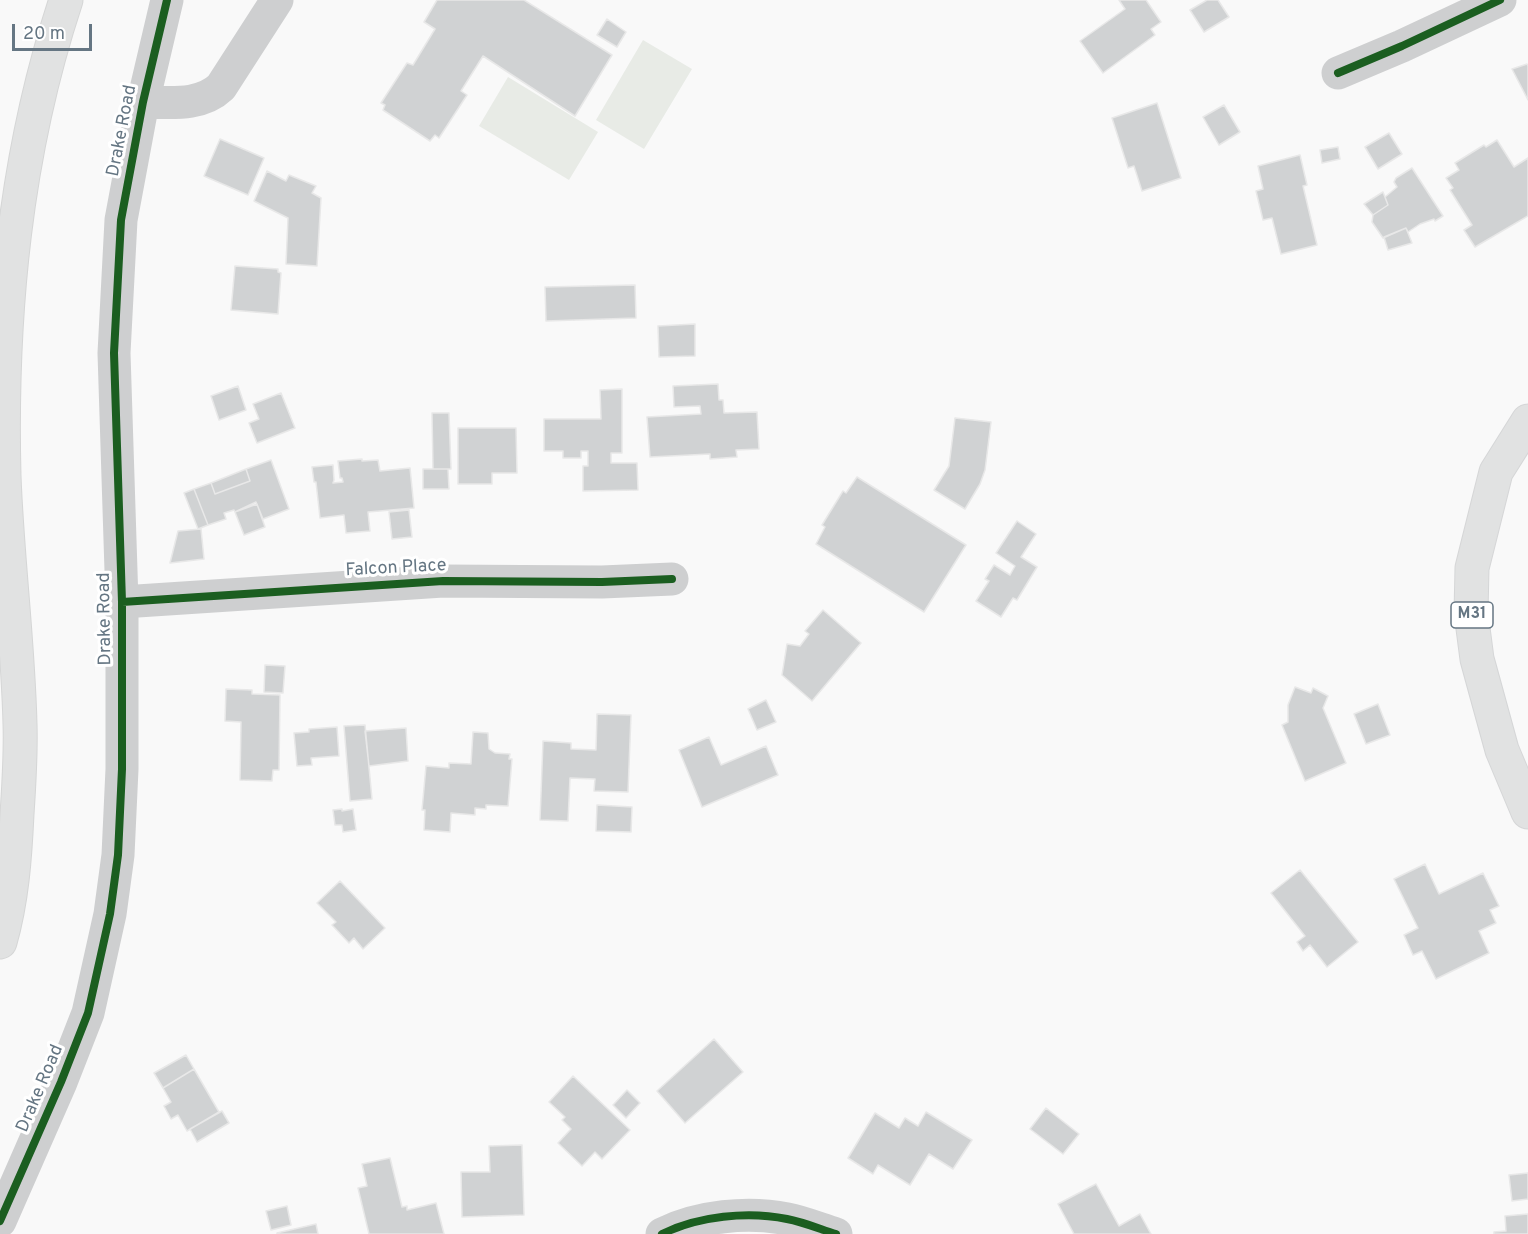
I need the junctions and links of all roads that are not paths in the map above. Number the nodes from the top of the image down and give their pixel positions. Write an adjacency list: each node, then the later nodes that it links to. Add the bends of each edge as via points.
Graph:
1 (66, 0): 11 (main road, via 19,189 8,273 4,476 20,724 15,864)
2 (167, 0): 6 (street, Drake Road)
3 (277, 0): 6 (street, via 213,95 189,102)
4 (1500, 0): 5 (street)
5 (1338, 73)
6 (143, 102): 9 (street, Drake Road, via 121,219 115,342)
7 (1528, 421): 10 (main road, M31, via 1496,472 1472,568 1471,613 1477,659 1502,750)
8 (672, 579): 9 (street, Falcon Place, via 442,581)
9 (122, 602): 12 (street, Drake Road, via 122,769 118,855 110,914 88,1012)
10 (1528, 812)
11 (0, 942)
12 (0, 1221)
13 (662, 1234): 14 (street, via 676,1227 736,1214 786,1219)
14 (836, 1234)

